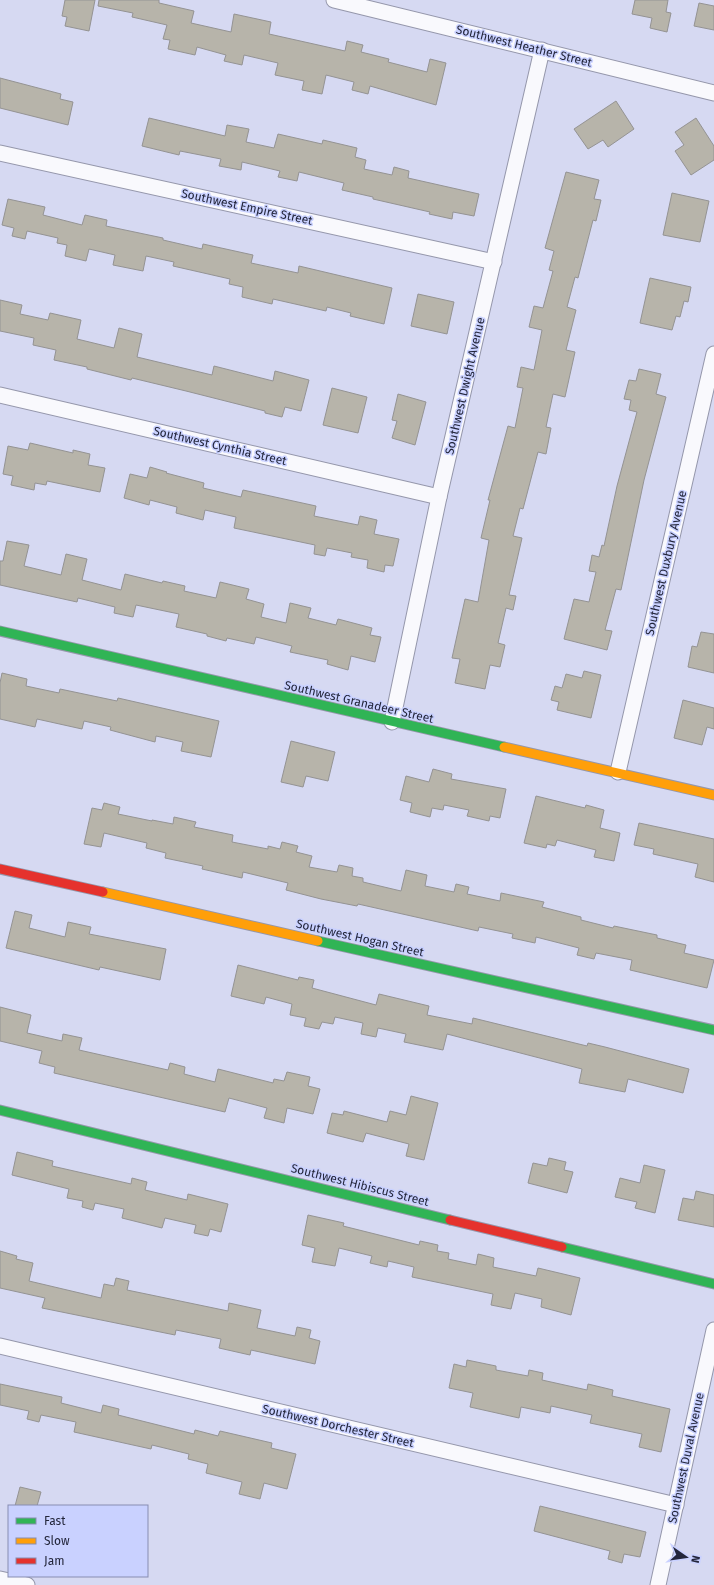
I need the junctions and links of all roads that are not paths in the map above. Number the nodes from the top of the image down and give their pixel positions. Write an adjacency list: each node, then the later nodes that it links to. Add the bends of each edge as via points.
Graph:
1 (334, 0): 2 (street, Southwest Heather Street)
2 (542, 50): 3 (street, Southwest Heather Street); 5 (street, Southwest Dwight Avenue)
3 (714, 93)
4 (0, 153): 5 (street, Southwest Empire Street)
5 (494, 262): 8 (street, Southwest Dwight Avenue)
6 (714, 354): 11 (street, Southwest Duxbury Avenue)
7 (0, 395): 8 (street, Southwest Cynthia Street)
8 (439, 498): 10 (street, Southwest Dwight Avenue)
9 (0, 631): 10 (street, Southwest Granadeer Street)
10 (392, 722): 11 (street, Southwest Granadeer Street)
11 (618, 772): 12 (street, Southwest Granadeer Street)
12 (714, 795)
13 (0, 869): 14 (street, Southwest Hogan Street)
14 (714, 1030)
15 (0, 1110): 16 (street, Southwest Hibiscus Street)
16 (714, 1284)
17 (714, 1330): 19 (street, Southwest Duval Avenue)
18 (0, 1346): 19 (street, Southwest Dorchester Street)
19 (676, 1505): 22 (street, Southwest Duval Avenue)
20 (0, 1578): 21 (street)
21 (27, 1585)
22 (658, 1585)

